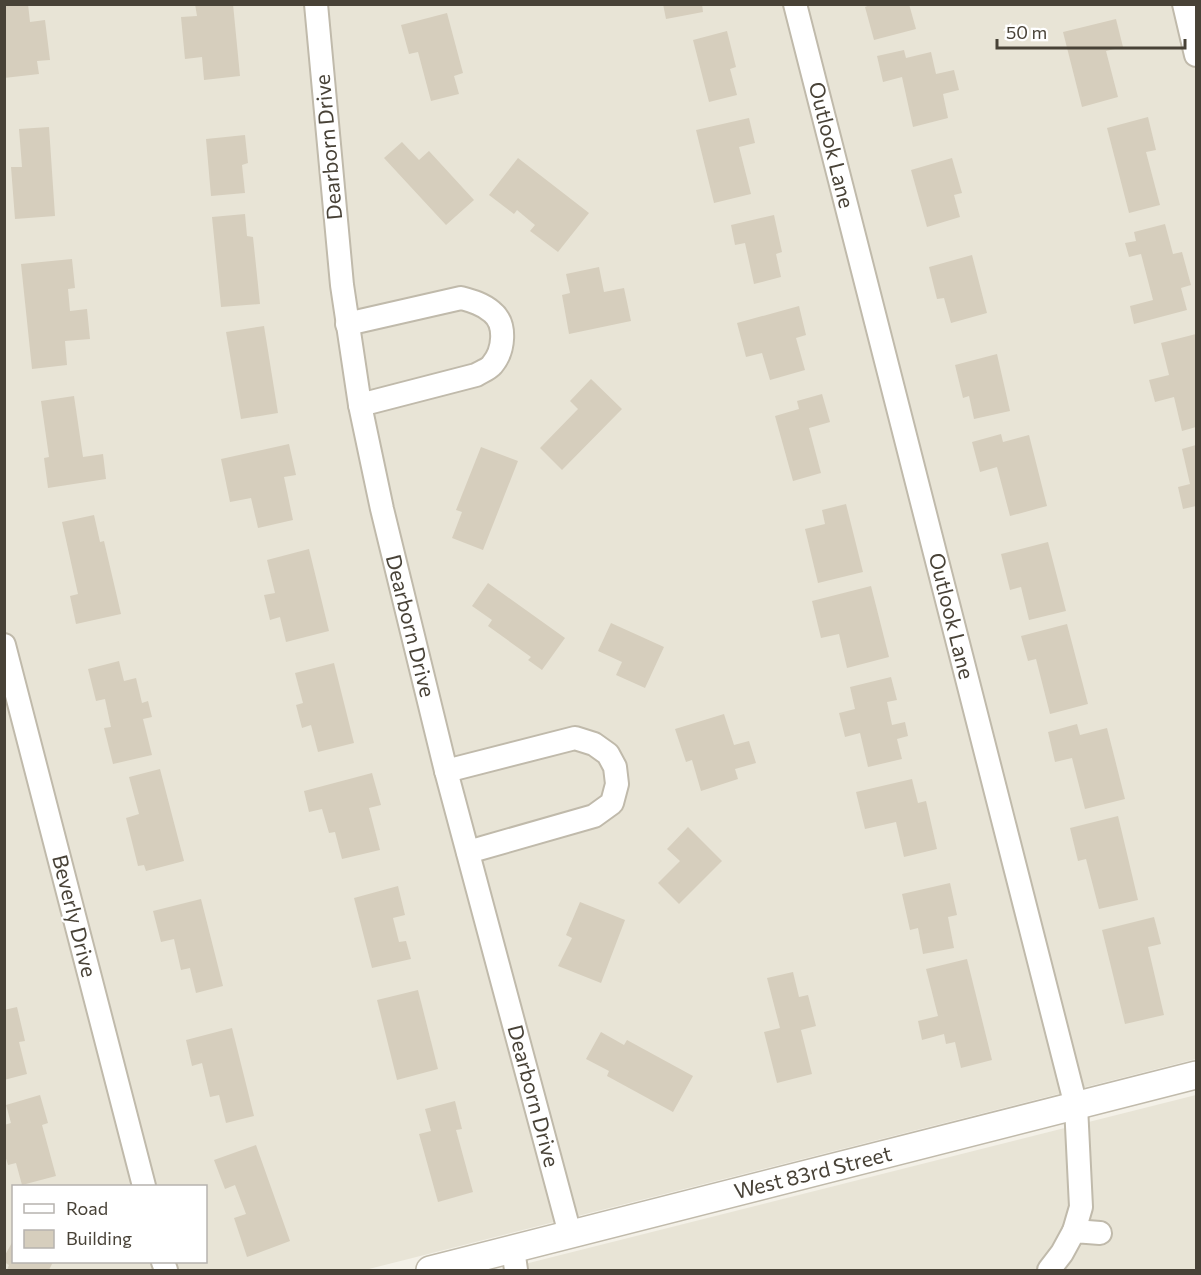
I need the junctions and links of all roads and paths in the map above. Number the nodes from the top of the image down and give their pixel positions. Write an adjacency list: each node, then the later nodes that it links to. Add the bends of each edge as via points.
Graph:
1 (316, 4): 5 (street, Dearborn Drive)
2 (795, 4): 11 (street, Outlook Lane)
3 (1184, 4): 4 (street)
4 (1197, 55)
5 (347, 324): 6 (street, Dearborn Drive); 6 (street, via 461,298 494,313 501,330 502,346 492,365 476,375)
6 (360, 405): 8 (street, Dearborn Drive)
7 (4, 645): 12 (street, Beverly Drive)
8 (446, 771): 9 (street, Dearborn Drive); 9 (street, via 575,738 608,754 615,767 617,784 612,802 594,816)
9 (468, 852): 15 (street, Dearborn Drive)
10 (1197, 1075): 11 (street, West 83rd Street)
11 (1076, 1106): 13 (street, Outlook Lane, via 1081,1207); 15 (street, West 83rd Street)
12 (144, 1185)
13 (1074, 1231): 14 (street); 18 (street, Outlook Lane)
14 (1100, 1233)
15 (570, 1234): 16 (street, West 83rd Street)
16 (515, 1260): 17 (street, West 83rd Street)
17 (430, 1270)
18 (1049, 1270)

